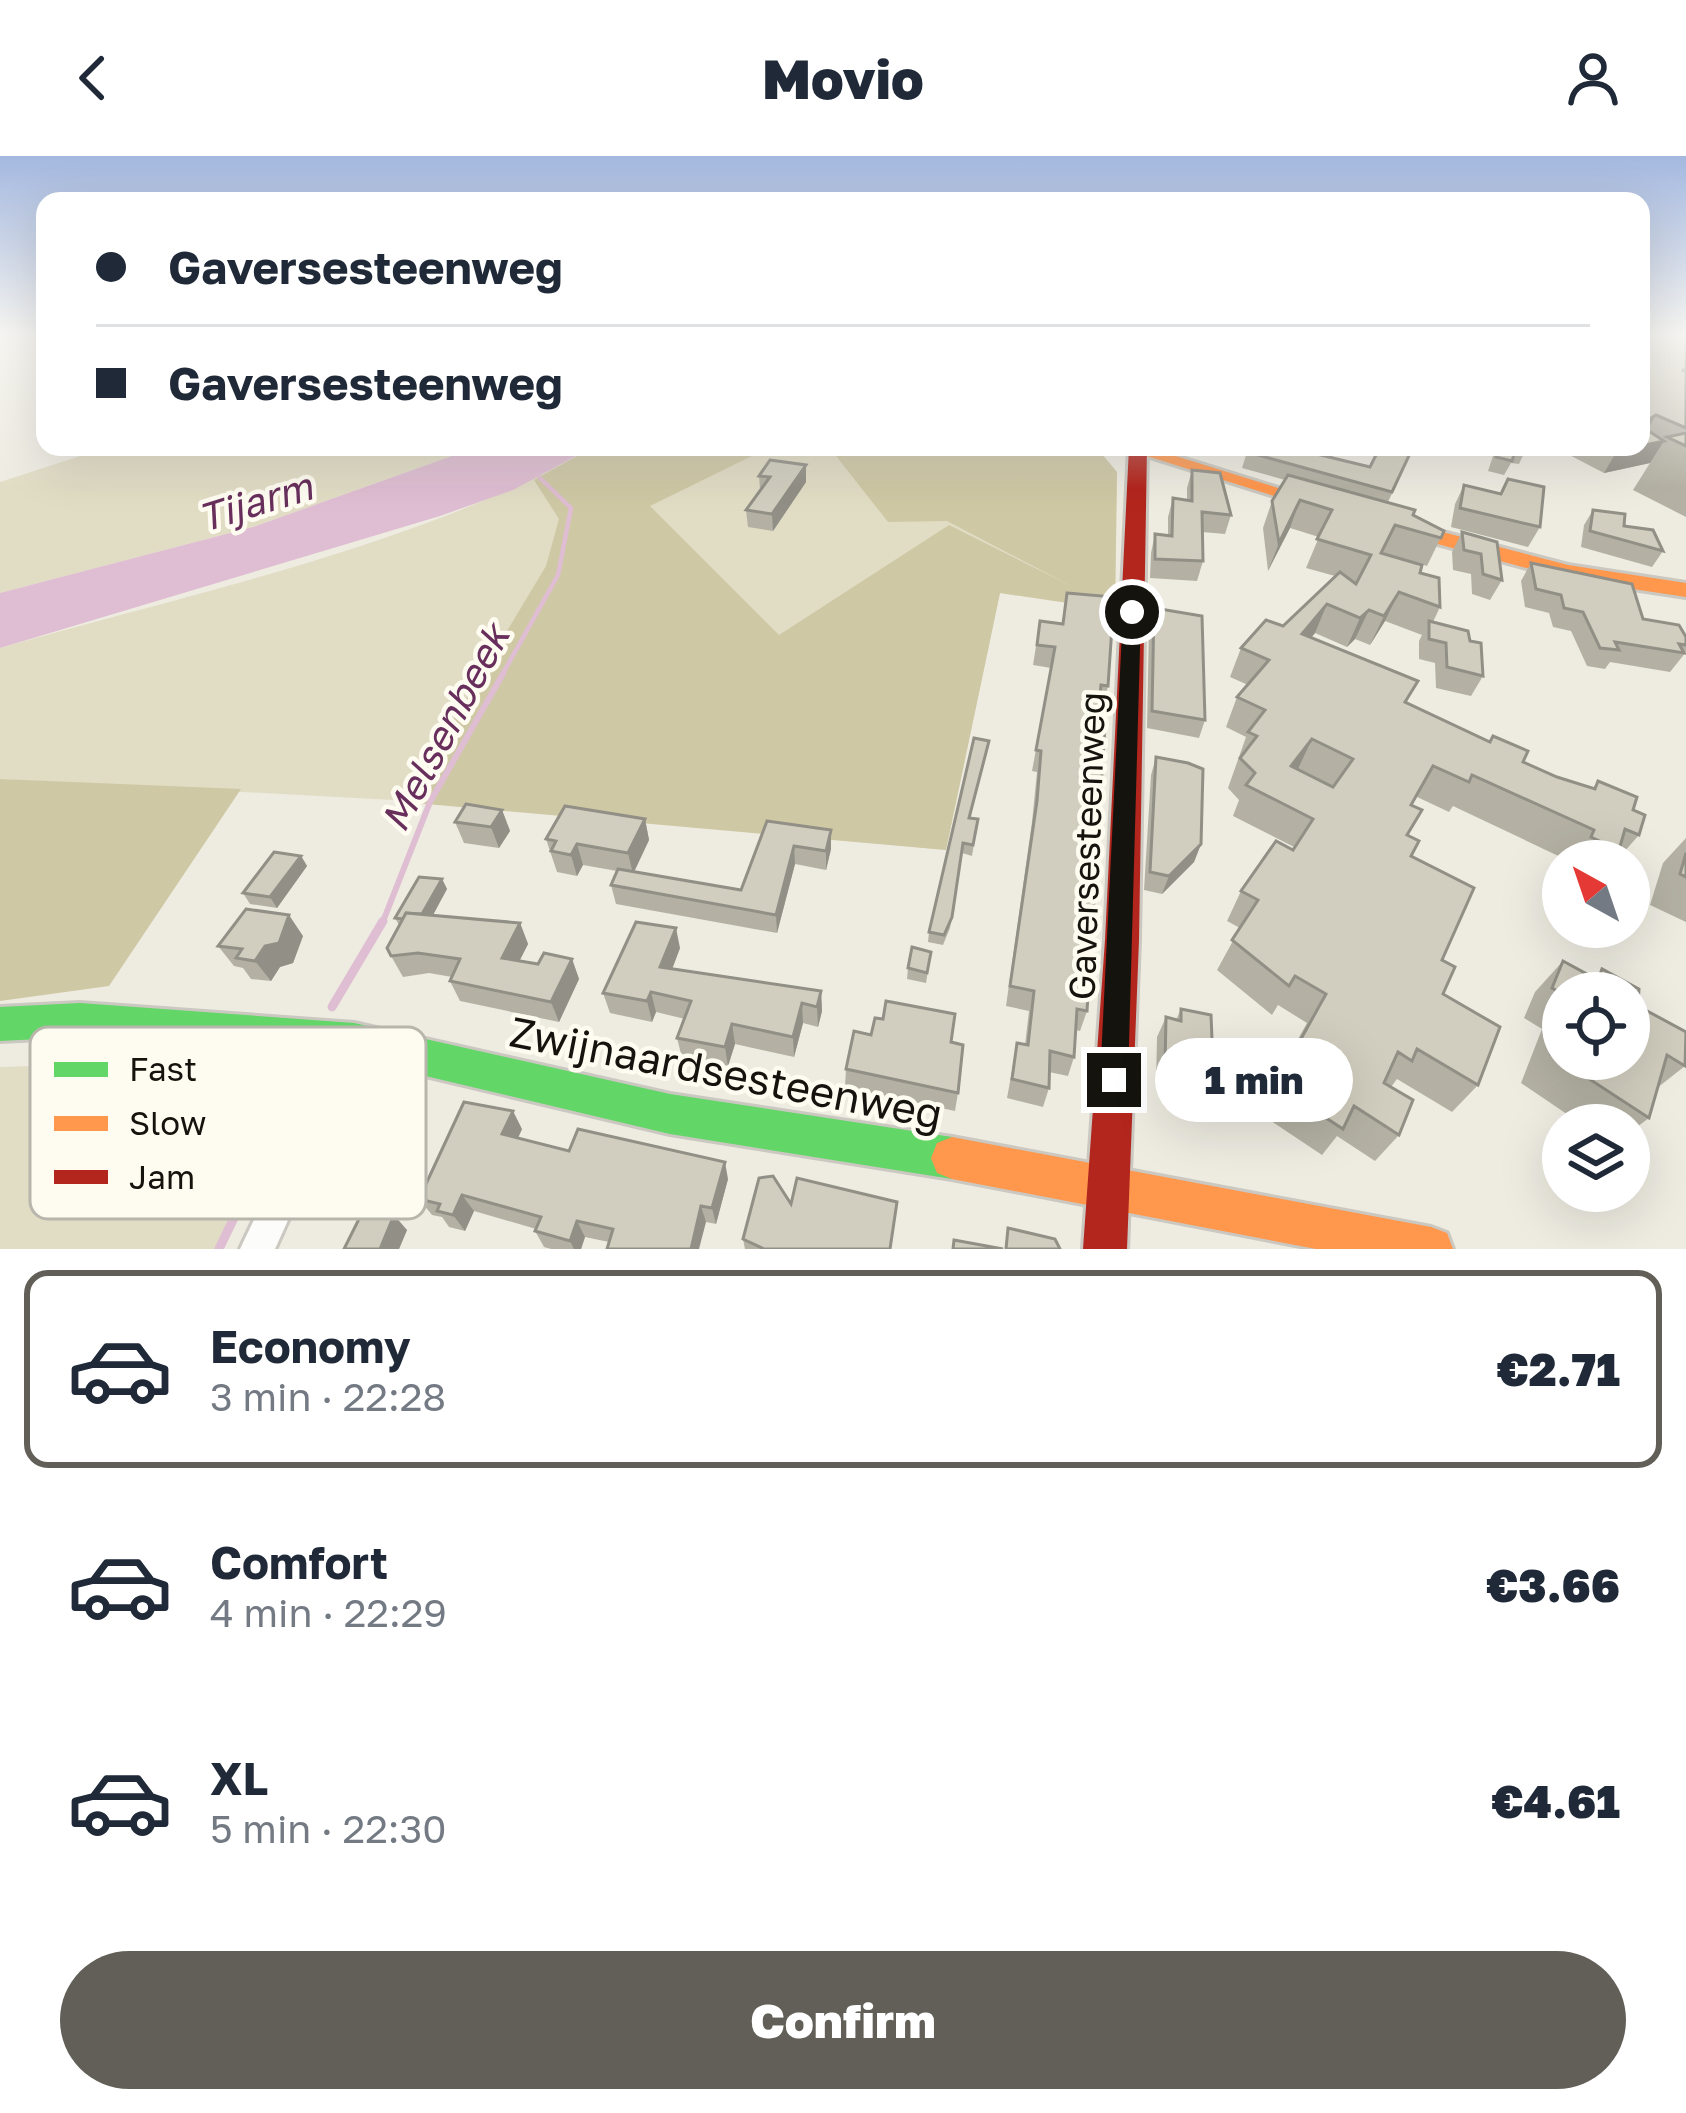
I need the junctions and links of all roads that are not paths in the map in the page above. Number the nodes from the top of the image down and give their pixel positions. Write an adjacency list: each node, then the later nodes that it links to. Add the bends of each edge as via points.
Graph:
1 (1134, 456): 9 (street, Gaversesteenweg, via 1138,546)
2 (1161, 456): 3 (street)
3 (1332, 507)
4 (1374, 519): 5 (street, via 1567,572)
5 (1686, 590)
6 (0, 1024): 7 (street, Zwijnaardsesteenweg)
7 (171, 1027)
8 (426, 1058): 9 (street, Zwijnaardsesteenweg, via 670,1114 836,1136)
9 (1108, 1190): 12 (street, Gaversesteenweg); 13 (street, Zwijnaardsesteenweg)
10 (271, 1219): 11 (street)
11 (257, 1249)
12 (1105, 1249)
13 (1431, 1249)

